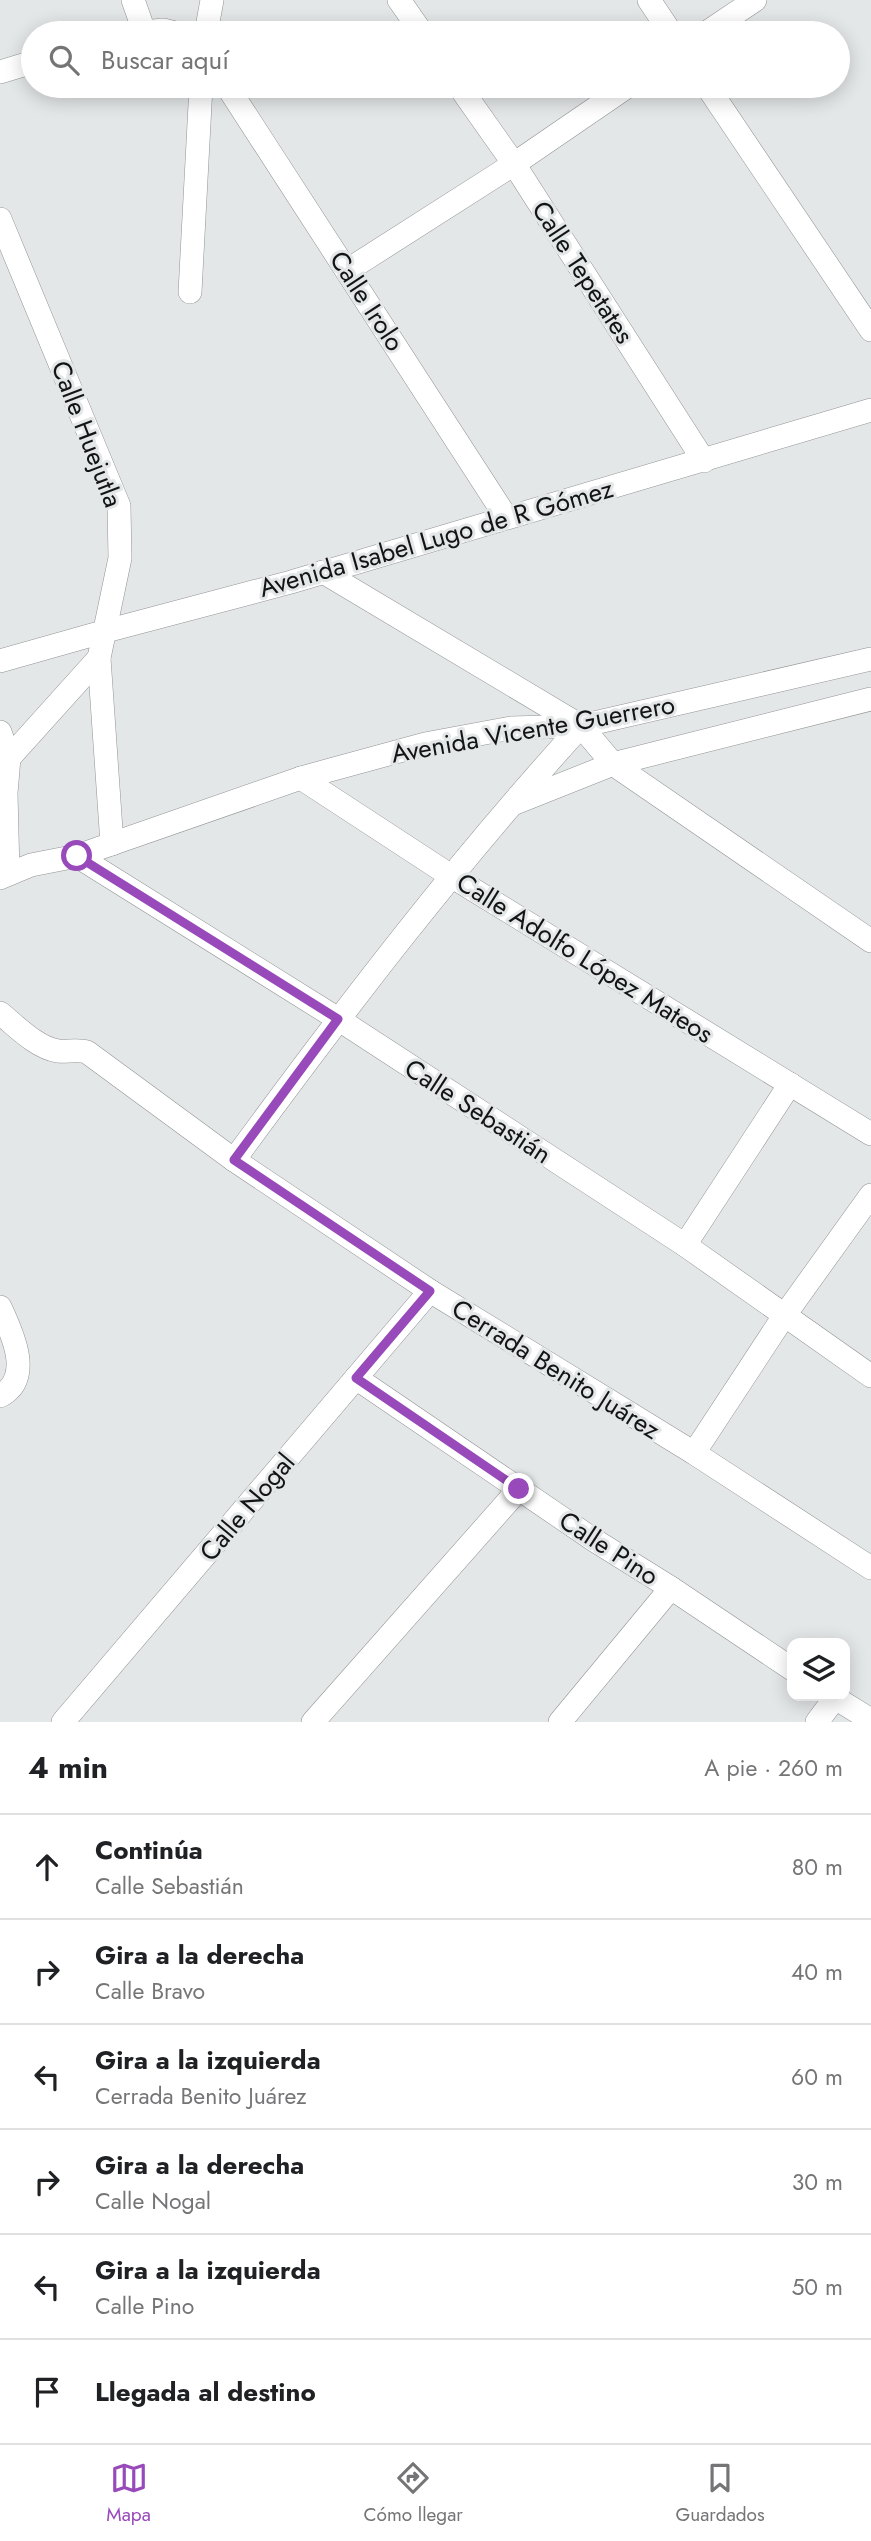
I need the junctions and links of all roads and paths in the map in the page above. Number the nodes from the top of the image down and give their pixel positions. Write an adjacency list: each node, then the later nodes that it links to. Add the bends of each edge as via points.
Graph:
1 (133, 0): 6 (street)
2 (212, 0): 7 (street)
3 (399, 0): 8 (street)
4 (649, 0): 9 (street)
5 (755, 0): 10 (street)
6 (138, 21)
7 (208, 21)
8 (414, 21)
9 (663, 21)
10 (724, 21)
11 (21, 66): 12 (street)
12 (0, 72)
13 (200, 98): 21 (street)
14 (235, 98): 20 (street, Calle Irolo)
15 (468, 98): 18 (street, Calle Tepetates)
16 (610, 98): 18 (street)
17 (715, 98): 22 (street)
18 (514, 163): 20 (street); 24 (street, Calle Tepetates)
19 (0, 219): 27 (street, Calle Huejutla, via 119,506 120,558)
20 (348, 270): 25 (street, Calle Irolo)
21 (190, 292)
22 (871, 330)
23 (871, 410): 24 (street, Avenida Isabel Lugo de R Gómez)
24 (704, 461): 25 (street, Avenida Isabel Lugo de R Gómez)
25 (506, 517): 26 (street, Avenida Isabel Lugo de R Gómez)
26 (323, 572): 27 (street, Avenida Isabel Lugo de R Gómez); 33 (street)
27 (106, 631): 28 (street, Calle Huejutla); 29 (street, Avenida Isabel Lugo de R Gómez)
28 (99, 658): 35 (street, Calle Huejutla); 39 (street, Calle Huejutla)
29 (0, 661)
30 (862, 662): 31 (street); 33 (street, Avenida Vicente Guerrero)
31 (871, 692)
32 (871, 699): 36 (street)
33 (581, 726): 36 (street); 37 (street, Avenida Vicente Guerrero, via 511,728 425,744); 38 (street)
34 (0, 732): 35 (street)
35 (9, 758): 41 (street)
36 (613, 764): 38 (street); 43 (street)
37 (301, 778): 39 (street, Avenida Vicente Guerrero); 42 (street, Calle Adolfo López Mateos)
38 (508, 806): 42 (street)
39 (112, 844): 40 (street, Avenida Vicente Guerrero)
40 (77, 856): 41 (street, Avenida Vicente Guerrero); 45 (street, Calle Sebastián)
41 (4, 876)
42 (451, 876): 45 (street); 46 (street, Calle Adolfo López Mateos)
43 (871, 941)
44 (0, 1013): 48 (street, Cerrada Benito Juárez, via 42,1046 87,1052)
45 (338, 1019): 48 (street); 50 (street, Calle Sebastián)
46 (790, 1084): 47 (street, Calle Adolfo López Mateos); 50 (street)
47 (871, 1134)
48 (234, 1160): 51 (street, Cerrada Benito Juárez)
49 (871, 1195): 53 (street)
50 (685, 1245): 53 (street, Calle Sebastián)
51 (430, 1291): 55 (street, Calle Nogal); 57 (street, Cerrada Benito Juárez)
52 (0, 1307): 56 (street, via 18,1359 10,1391)
53 (784, 1316): 54 (street, Calle Sebastián); 57 (street)
54 (871, 1376)
55 (356, 1378): 58 (street, Calle Pino); 65 (street, Calle Nogal)
56 (0, 1396)
57 (694, 1453): 59 (street, Cerrada Benito Juárez)
58 (519, 1489): 60 (street, Calle Pino); 66 (street)
59 (871, 1568)
60 (671, 1588): 61 (street, Calle Pino); 67 (street)
61 (787, 1666)
62 (830, 1701): 68 (street)
63 (840, 1701): 64 (street)
64 (871, 1720)
65 (63, 1722)
66 (313, 1722)
67 (560, 1722)
68 (817, 1722)

